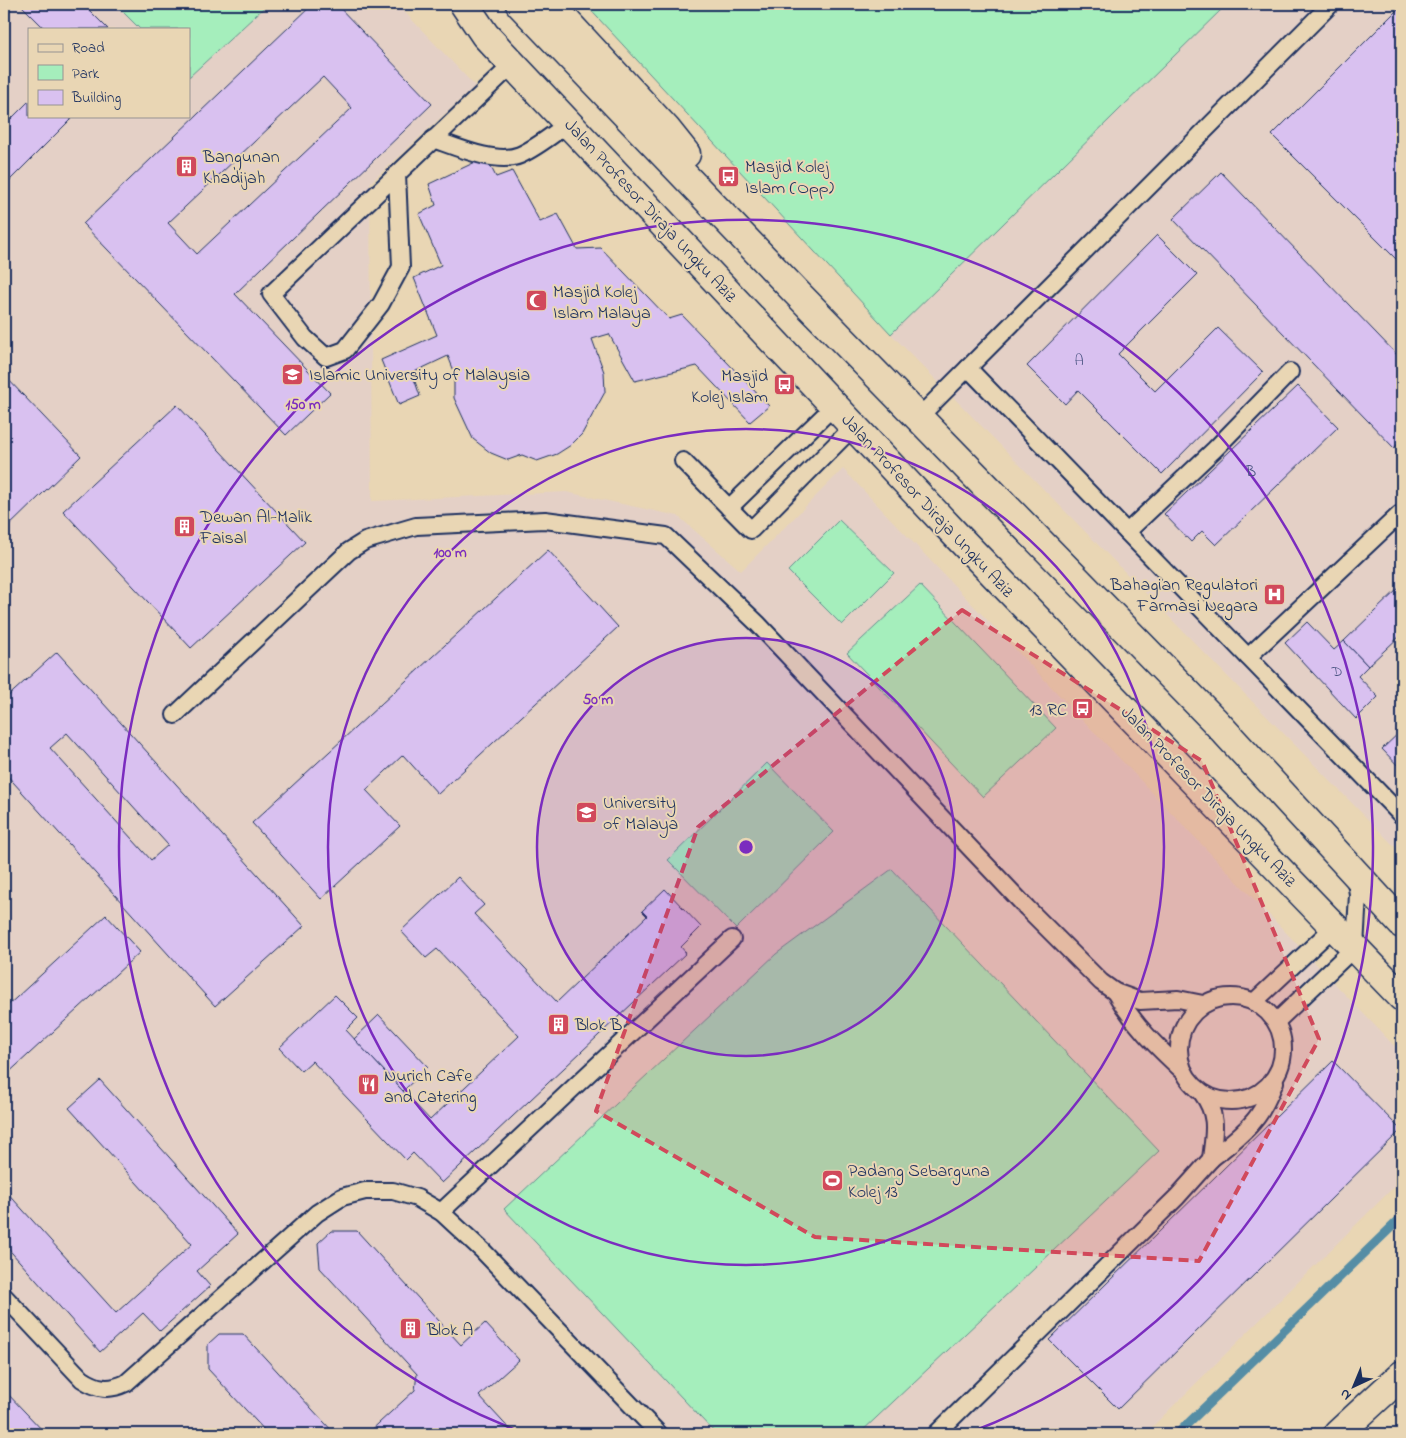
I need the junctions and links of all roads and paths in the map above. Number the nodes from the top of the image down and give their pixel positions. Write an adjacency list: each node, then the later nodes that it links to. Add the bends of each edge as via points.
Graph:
1 (447, 4): 6 (main road)
2 (464, 4): 6 (main road, Jalan Profesor Diraja Ungku Aziz)
3 (520, 4): 11 (main road)
4 (550, 4): 11 (main road, via 666,129)
5 (1332, 4): 12 (lane)
6 (485, 35): 7 (main road, Jalan Profesor Diraja Ungku Aziz)
7 (513, 64): 8 (main road, Jalan Profesor Diraja Ungku Aziz); 9 (lane)
8 (569, 123): 9 (lane, via 518,156 488,157); 14 (main road, Jalan Profesor Diraja Ungku Aziz)
9 (433, 139): 10 (lane)
10 (397, 174): 10 (lane, via 401,267 381,304 345,350 326,357 305,338 271,294)
11 (796, 292): 15 (main road)
12 (968, 368): 15 (lane); 20 (lane)
13 (1290, 372): 20 (lane, via 1215,449)
14 (835, 405): 16 (main road, Jalan Profesor Diraja Ungku Aziz); 18 (lane)
15 (918, 418): 24 (main road, via 1214,720)
16 (854, 426): 18 (lane, via 751,530); 26 (main road, Jalan Profesor Diraja Ungku Aziz)
17 (683, 461): 18 (lane)
18 (729, 508)
19 (1402, 517): 21 (lane, via 1400,514)
20 (1126, 532): 21 (lane)
21 (1248, 657): 23 (lane)
22 (175, 714): 29 (lane, via 349,551 364,541 416,526 545,520 666,536 757,623 1027,908)
23 (1402, 816)
24 (1354, 873): 25 (main road); 28 (lane, via 1358,894)
25 (1402, 924)
26 (1335, 926): 28 (main road, Jalan Profesor Diraja Ungku Aziz); 31 (lane)
27 (732, 939): 38 (lane)
28 (1355, 947): 30 (main road, Jalan Profesor Diraja Ungku Aziz); 33 (lane)
29 (1115, 992): 32 (lane, via 1140,1000 1178,999); 34 (lane, via 1136,1025)
30 (1402, 997)
31 (1254, 1002): 32 (lane, via 1220,997); 33 (lane)
32 (1203, 1004): 34 (lane, via 1183,1026 1178,1042)
33 (1276, 1022): 35 (lane, via 1284,1047)
34 (1184, 1072): 36 (lane)
35 (1278, 1072): 36 (lane, via 1268,1087 1254,1097 1236,1102 1218,1100); 37 (lane, via 1257,1116)
36 (1202, 1093): 37 (lane, via 1214,1116)
37 (1211, 1159): 42 (lane, via 1177,1197)
38 (441, 1212): 39 (lane, via 417,1198 393,1191 365,1191 342,1197 317,1212 126,1383 115,1388 92,1386 82,1379); 41 (lane, via 483,1251)
39 (4, 1296)
40 (1402, 1375): 43 (main road)
41 (659, 1434)
42 (936, 1434)
43 (1338, 1434)

